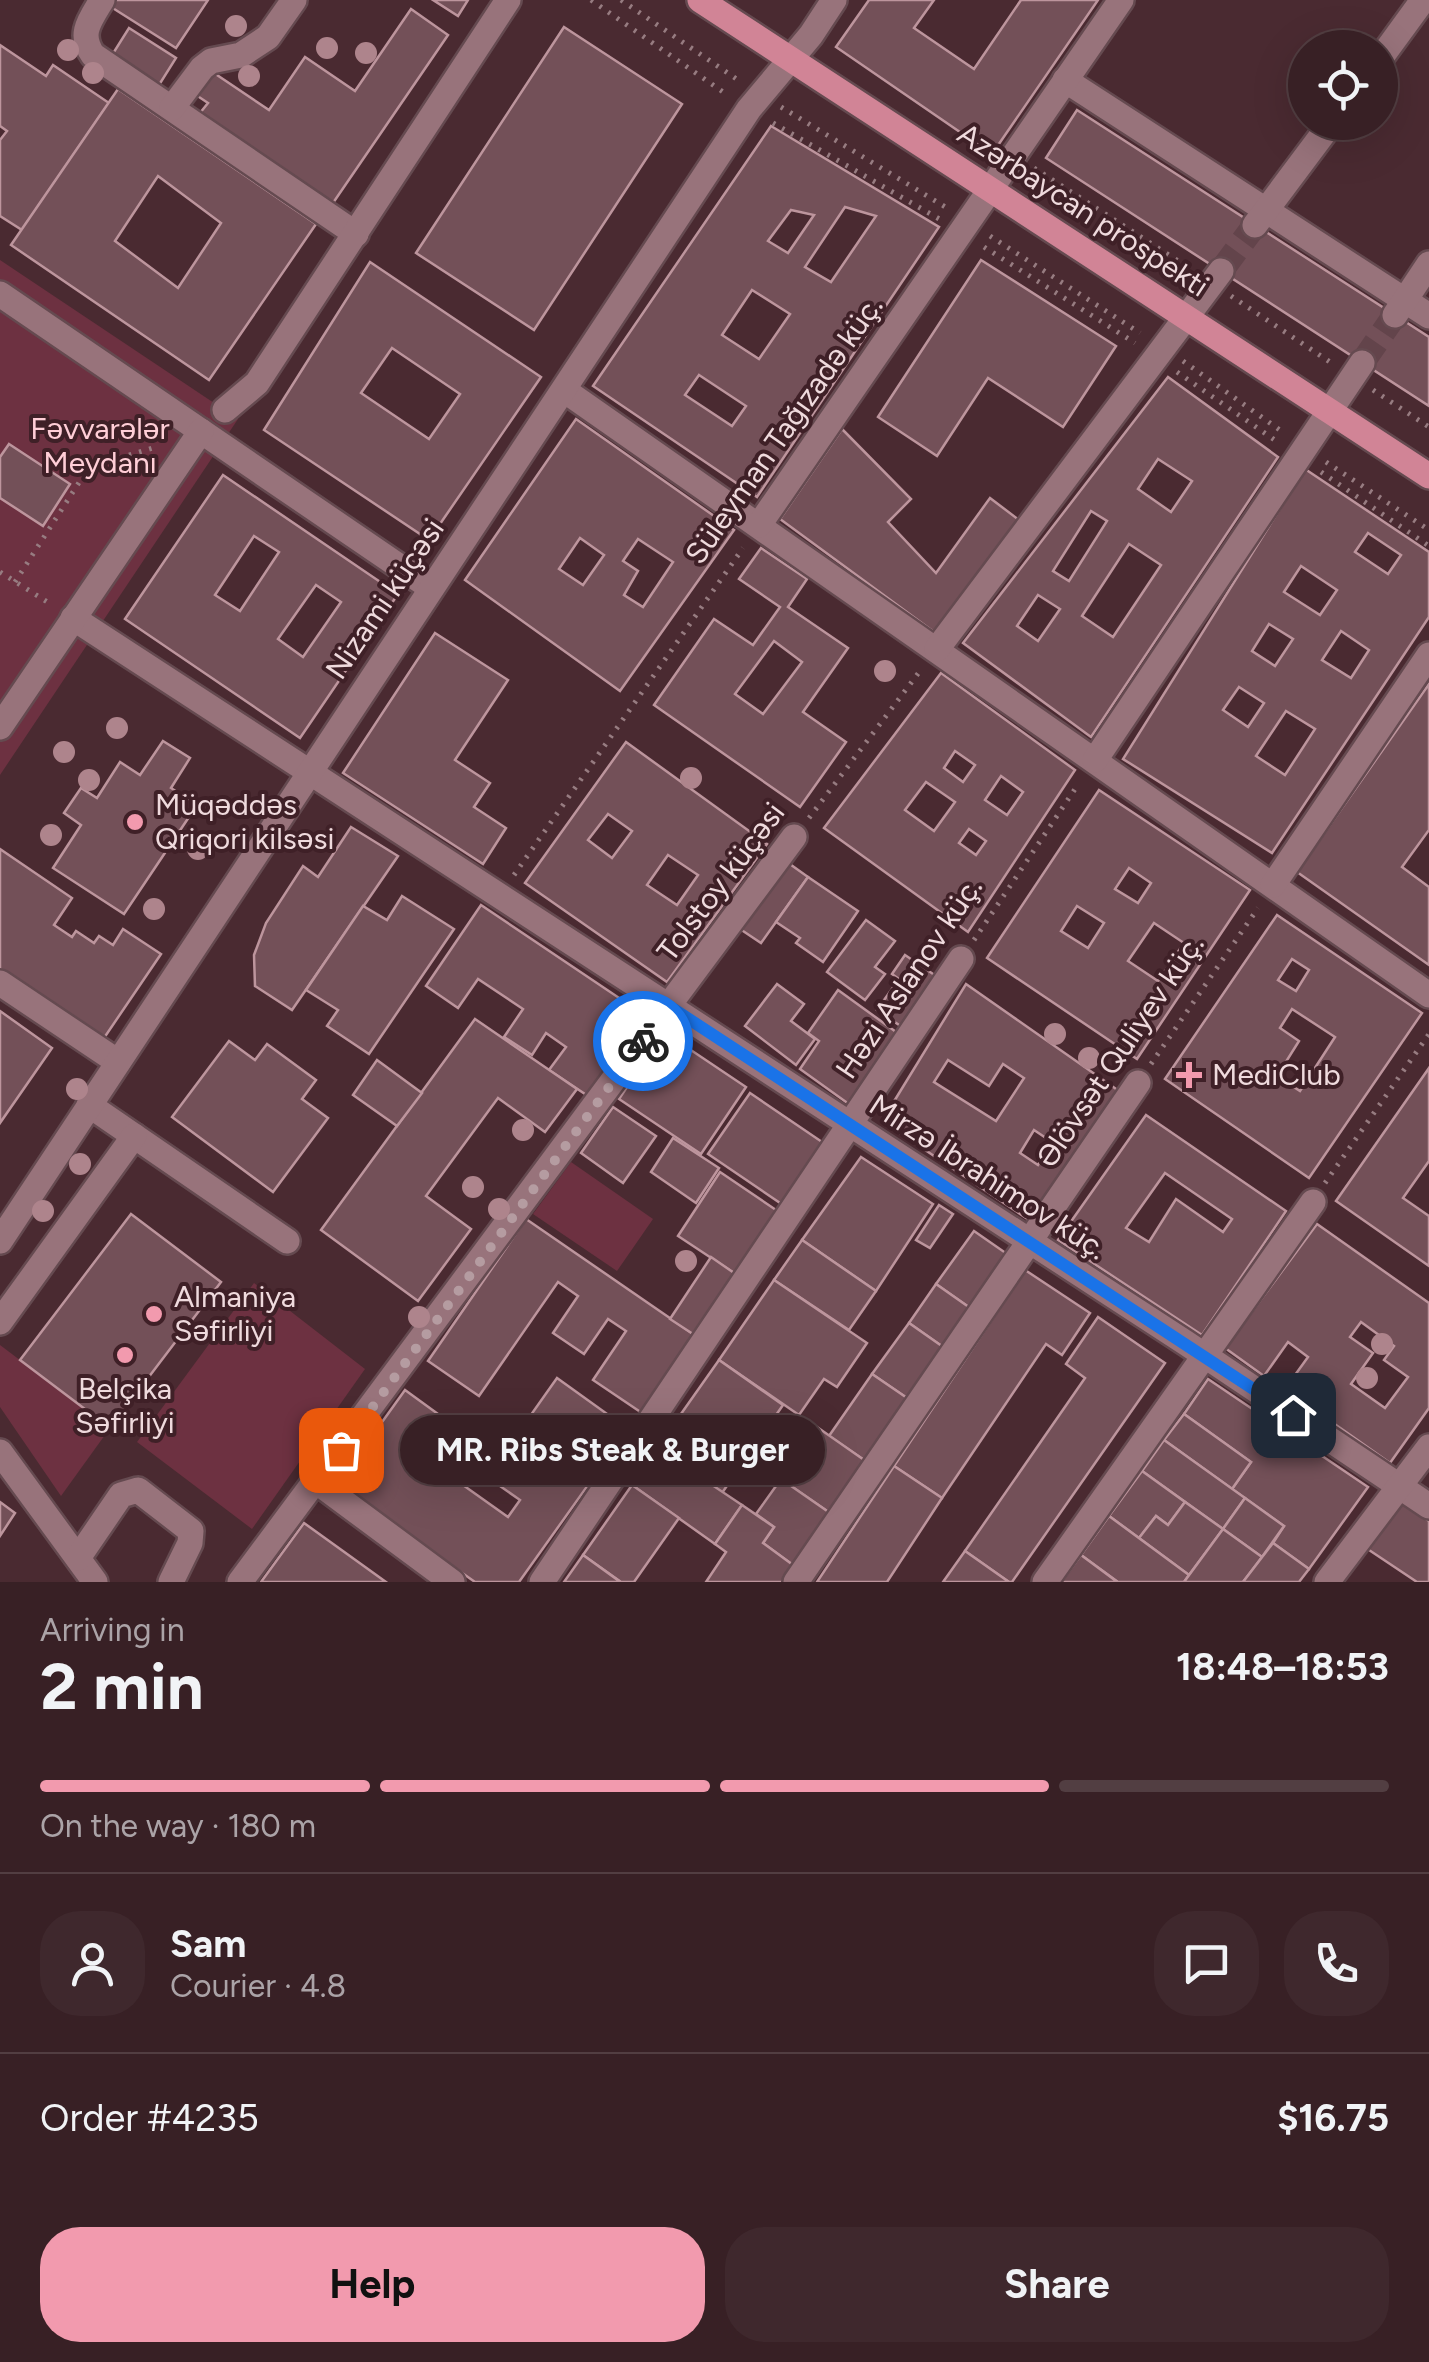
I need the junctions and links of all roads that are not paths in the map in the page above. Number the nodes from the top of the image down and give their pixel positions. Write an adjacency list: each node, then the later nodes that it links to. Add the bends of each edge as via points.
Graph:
1 (102, 0): 11 (street, via 88,24 85,44 92,55)
2 (294, 0): 11 (street, via 268,37 202,68)
3 (508, 0): 15 (street)
4 (700, 0): 9 (main road, Azərbaycan prospekti)
5 (834, 0): 9 (street, Nizami küçəsi)
6 (1121, 0): 10 (street, Süleyman Tağızadə küç.)
7 (1424, 0): 8 (street)
8 (1398, 34)
9 (791, 58): 13 (main road, Azərbaycan prospekti); 23 (street, Nizami küçəsi, via 749,108)
10 (1065, 80): 13 (street, Süleyman Tağızadə küç.); 14 (street)
11 (172, 108): 15 (street)
12 (1319, 140): 14 (street)
13 (991, 187): 21 (main road, Azərbaycan prospekti); 28 (street, Süleyman Tağızadə küç.)
14 (1262, 217): 19 (street)
15 (356, 234): 24 (street, via 256,383)
16 (1429, 264): 19 (street)
17 (1217, 278): 21 (street)
18 (0, 294): 26 (street)
19 (1400, 308): 20 (street)
20 (1429, 316)
21 (1188, 318): 25 (main road, Azərbaycan prospekti); 32 (street)
22 (1358, 370): 25 (street)
23 (564, 390): 28 (street); 29 (street, Nizami küçəsi)
24 (224, 410)
25 (1330, 410): 27 (main road, Azərbaycan prospekti); 34 (street)
26 (200, 431): 29 (street); 30 (street)
27 (1429, 476)
28 (753, 534): 32 (street)
29 (431, 588): 35 (street, Nizami küçəsi)
30 (74, 618): 33 (street); 35 (street, Mirzə İbrahimov küç.)
31 (1429, 655): 37 (street)
32 (931, 657): 34 (street)
33 (0, 727)
34 (1095, 760): 37 (street)
35 (309, 772): 41 (street, Mirzə İbrahimov küç.); 42 (street, Nizami küçəsi)
36 (800, 829): 41 (street, Tolstoy küçəsi)
37 (1273, 884): 40 (street)
38 (961, 959): 45 (street, Həzi Aslanov küç.)
39 (0, 983): 42 (street)
40 (1429, 996)
41 (669, 1006): 45 (street, Mirzə İbrahimov küç.); 55 (street, Tolstoy küçəsi)
42 (118, 1062): 44 (street, Nizami küçəsi)
43 (1138, 1083): 50 (street, Əlövsət Quliyev küç.)
44 (90, 1105): 46 (street); 48 (street, Nizami küçəsi)
45 (849, 1126): 50 (street, Mirzə İbrahimov küç.); 63 (street, Həzi Aslanov küç.)
46 (134, 1136): 49 (street); 51 (street)
47 (1312, 1202): 52 (street)
48 (0, 1241)
49 (287, 1241)
50 (1029, 1243): 52 (street, Mirzə İbrahimov küç.); 64 (street, Əlövsət Quliyev küç.)
51 (0, 1322)
52 (1205, 1356): 56 (street, Mirzə İbrahimov küç.); 65 (street)
53 (1429, 1448): 56 (street)
54 (0, 1452): 58 (street)
55 (317, 1482): 61 (street, Tolstoy küçəsi); 62 (street)
56 (1400, 1486): 57 (street, Mirzə İbrahimov küç.); 66 (street)
57 (1429, 1506)
58 (78, 1558): 59 (street); 60 (street, via 121,1495 138,1490 190,1532)
59 (96, 1582)
60 (170, 1582)
61 (240, 1582)
62 (452, 1582)
63 (542, 1582)
64 (796, 1582)
65 (1046, 1582)
66 (1328, 1582)

